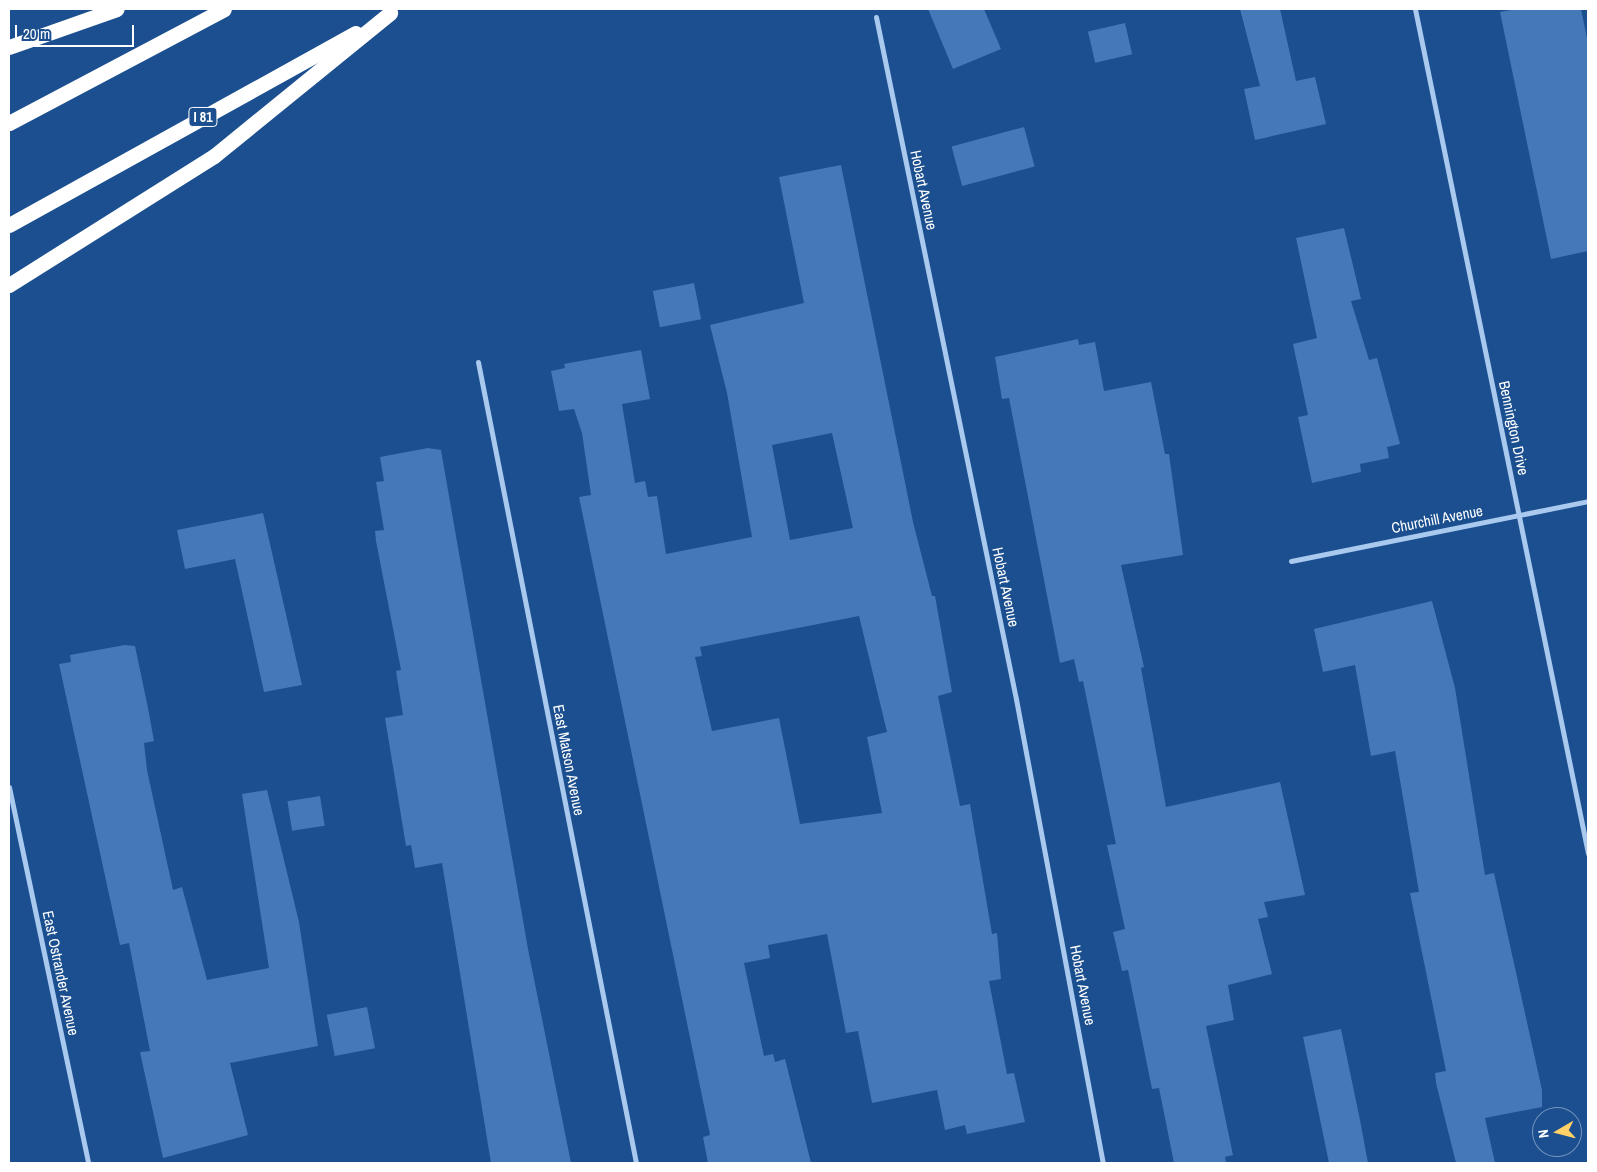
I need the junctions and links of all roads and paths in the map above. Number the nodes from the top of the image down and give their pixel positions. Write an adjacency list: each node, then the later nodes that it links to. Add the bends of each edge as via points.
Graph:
1 (117, 9): 6 (highway)
2 (224, 9): 7 (highway)
3 (1415, 9): 12 (street, Bennington Drive)
4 (394, 11): 8 (highway, I 81); 9 (highway, via 214,156)
5 (876, 17): 18 (street, Hobart Avenue, via 1016,699)
6 (9, 47)
7 (9, 123)
8 (9, 225)
9 (9, 285)
10 (478, 362): 17 (street, East Matson Avenue)
11 (1588, 501): 12 (street, Churchill Avenue)
12 (1519, 516): 13 (street, Churchill Avenue); 15 (street, Bennington Drive)
13 (1291, 561)
14 (9, 788): 16 (street, East Ostrander Avenue)
15 (1588, 853)
16 (88, 1163)
17 (636, 1163)
18 (1103, 1163)

